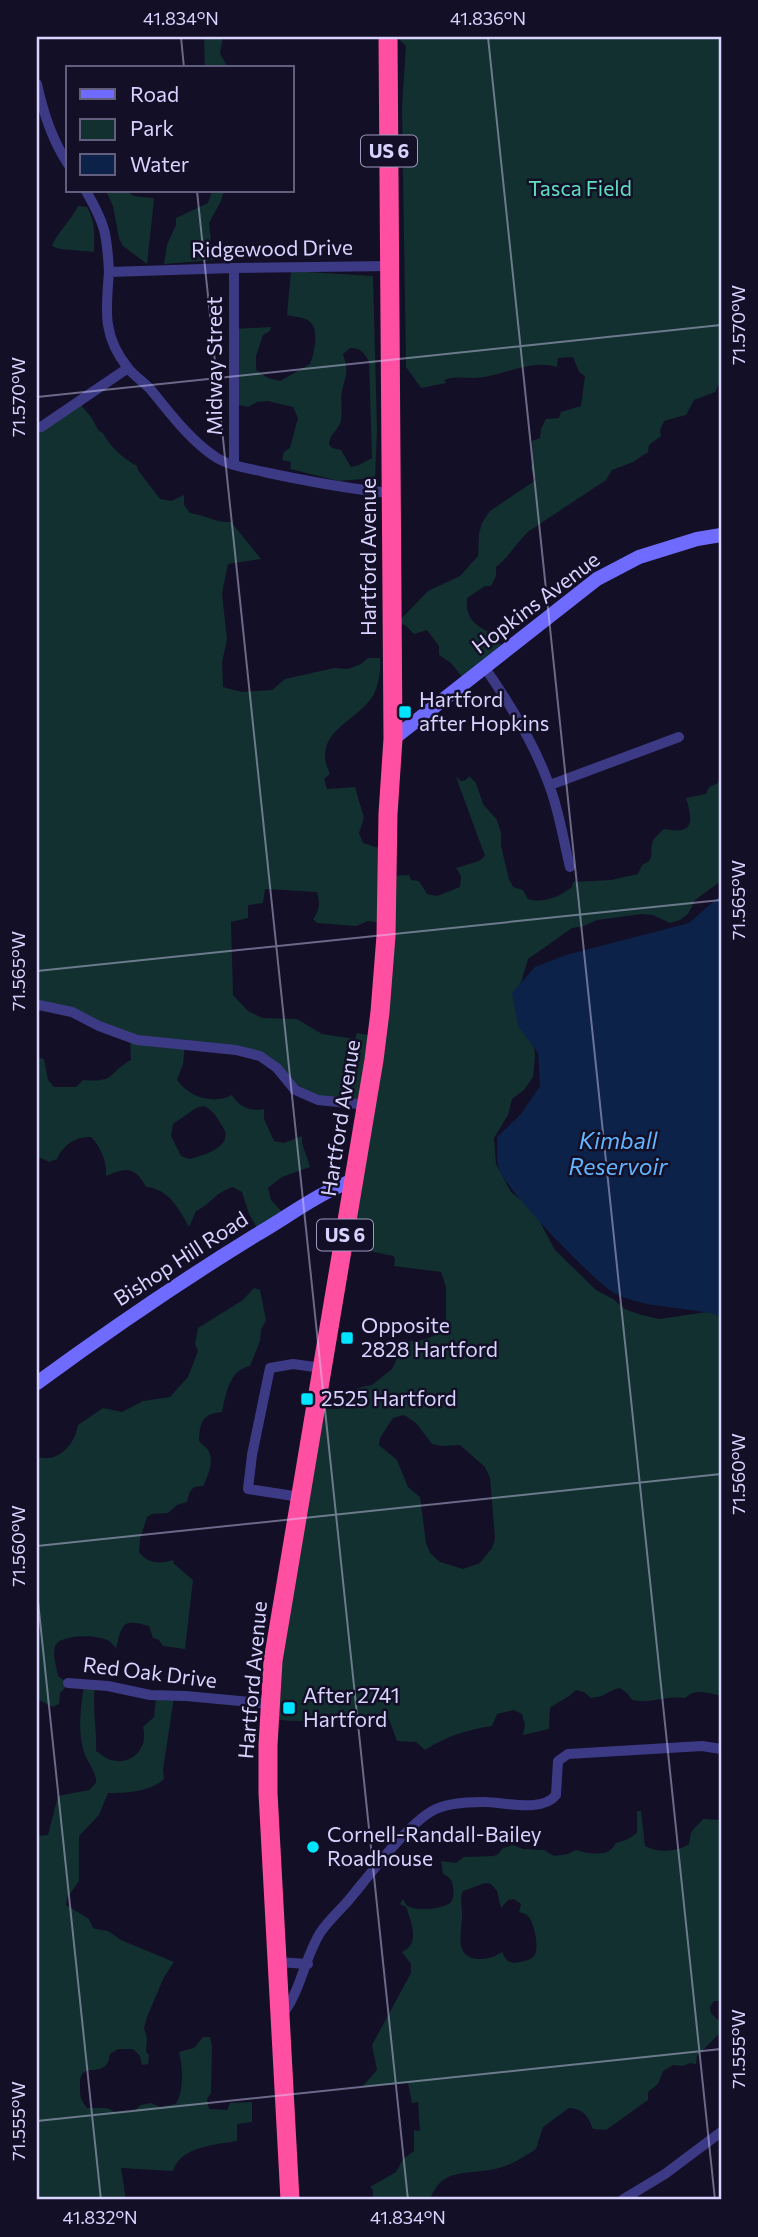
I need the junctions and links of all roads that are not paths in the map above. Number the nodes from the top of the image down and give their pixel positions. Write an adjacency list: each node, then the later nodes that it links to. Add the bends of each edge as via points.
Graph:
1 (388, 37): 5 (highway, Hartford Avenue / US 6)
2 (37, 84): 3 (street, via 46,119)
3 (66, 161)
4 (87, 192): 7 (street, via 107,238)
5 (390, 266): 6 (street, Ridgewood Drive); 11 (highway, Hartford Avenue / US 6)
6 (234, 268): 7 (street, Ridgewood Drive); 10 (street, Midway Street)
7 (109, 272): 8 (street, via 109,338)
8 (128, 368): 9 (street); 10 (street, via 200,444)
9 (37, 428)
10 (234, 466): 11 (street)
11 (391, 493): 15 (highway, Hartford Avenue / US 6)
12 (721, 535): 13 (street, Hopkins Avenue, via 615,568)
13 (485, 668): 15 (street, Hopkins Avenue); 16 (street, via 506,697)
14 (679, 737): 16 (street)
15 (393, 738): 19 (highway, Hartford Avenue / US 6, via 384,966)
16 (550, 785): 17 (street)
17 (570, 867)
18 (39, 1005): 19 (street, via 72,1012 136,1040 260,1056 295,1090 318,1100)
19 (368, 1105): 20 (highway, Hartford Avenue / US 6)
20 (354, 1180): 21 (highway, Hartford Avenue / US 6); 22 (street, Bishop Hill Road, via 331,1188 222,1255)
21 (322, 1368): 23 (highway, Hartford Avenue / US 6); 23 (street, via 293,1364 270,1368 252,1455 248,1489)
22 (37, 1383)
23 (300, 1497): 25 (highway, Hartford Avenue / US 6, via 273,1661)
24 (68, 1683): 25 (street, Red Oak Drive)
25 (271, 1704): 27 (highway, Hartford Avenue / US 6, via 268,1793)
26 (721, 1749): 28 (street, via 702,1746 564,1755 556,1767 557,1790 546,1803 484,1802 437,1809 418,1822 320,1933)
27 (277, 1962): 28 (street); 29 (highway, Hartford Avenue / US 6)
28 (308, 1964): 29 (street, via 292,2003)
29 (280, 2017): 31 (highway, Hartford Avenue / US 6)
30 (721, 2132): 32 (street)
31 (290, 2200)
32 (622, 2200)

